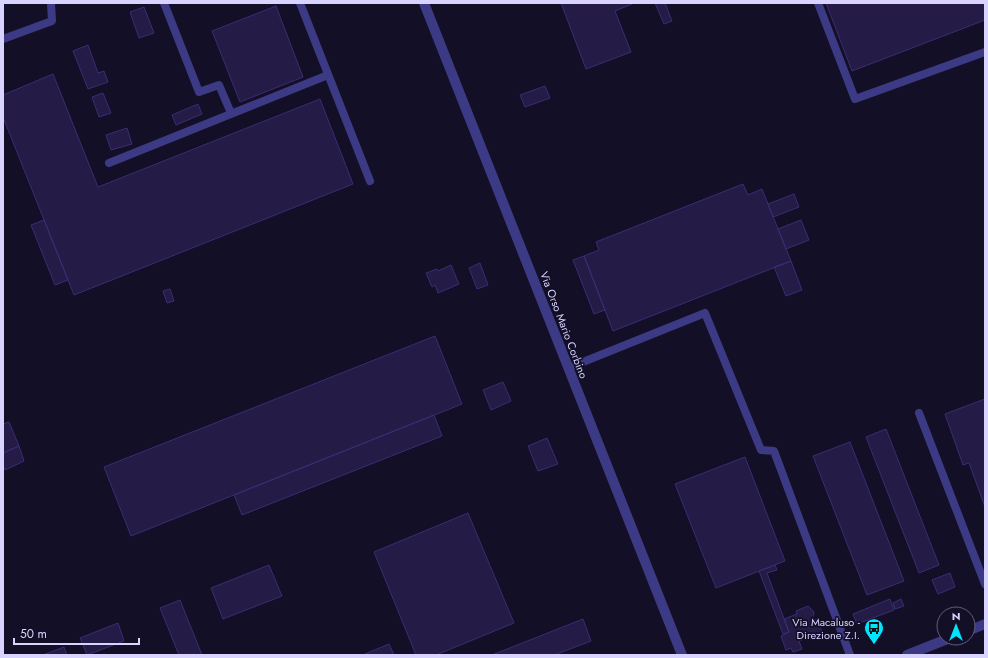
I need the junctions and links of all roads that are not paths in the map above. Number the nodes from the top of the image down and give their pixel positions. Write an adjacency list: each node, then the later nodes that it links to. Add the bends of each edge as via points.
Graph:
1 (51, 3): 6 (lane, via 52,21)
2 (164, 3): 9 (lane, via 199,92 218,85)
3 (300, 3): 8 (lane)
4 (424, 3): 12 (street, Via Orso Mario Corbino)
5 (818, 3): 7 (lane, via 855,99)
6 (3, 39)
7 (985, 52)
8 (328, 75): 9 (lane); 11 (lane)
9 (231, 114): 10 (lane)
10 (109, 163)
11 (370, 181)
12 (568, 368): 16 (street, Via Orso Mario Corbino); 17 (lane, via 705,313 761,450 774,451)
13 (919, 412): 14 (lane)
14 (985, 584)
15 (936, 644): 18 (street)
16 (682, 655)
17 (850, 655)
18 (907, 655)

